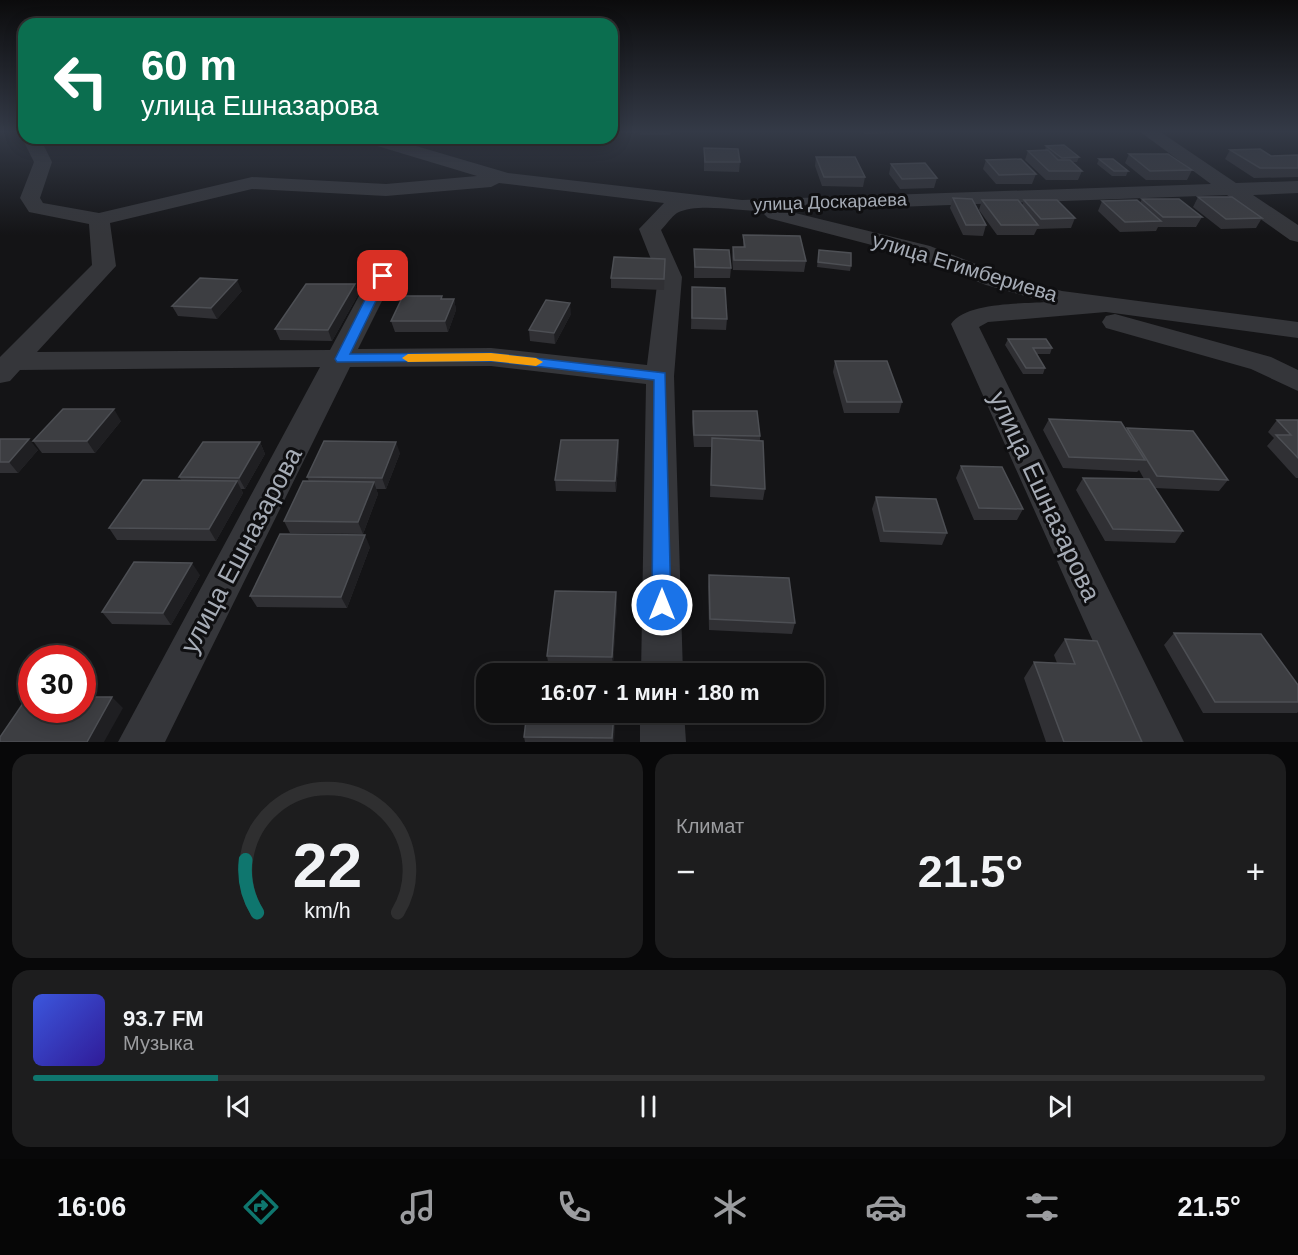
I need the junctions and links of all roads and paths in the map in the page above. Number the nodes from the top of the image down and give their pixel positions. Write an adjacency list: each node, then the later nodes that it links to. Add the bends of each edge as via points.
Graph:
1 (42, 166): 9 (street, via 30,198 36,208)
2 (462, 166): 4 (street, улица Доскараева)
3 (1196, 166): 6 (street)
4 (506, 179): 7 (street, улица Доскараева); 9 (street, via 386,190 252,183)
5 (1298, 187): 6 (street, улица Доскараева)
6 (1227, 188): 8 (street, улица Доскараева); 10 (street)
7 (707, 202): 8 (street, улица Доскараева); 17 (street, via 670,208 650,230 670,277)
8 (742, 206): 12 (street, улица Егимбериева, via 922,251 995,280 1061,298)
9 (99, 219): 16 (street, via 104,266)
10 (1298, 235)
11 (393, 255): 15 (street, улица Ешназарова)
12 (1107, 304): 13 (street, улица Ешназарова); 14 (street, улица Егимбериева)
13 (1045, 310): 18 (street, улица Ешназарова, via 1144,328 1261,363); 23 (street, улица Ешназарова, via 983,315 964,324)
14 (1298, 330)
15 (342, 359): 16 (street); 17 (street, via 491,357); 21 (street, улица Ешназарова)
16 (8, 368)
17 (660, 376): 19 (street)
18 (1298, 382)
19 (662, 663)
20 (662, 723): 22 (street)
21 (141, 742)
22 (663, 742)
23 (1161, 742)

